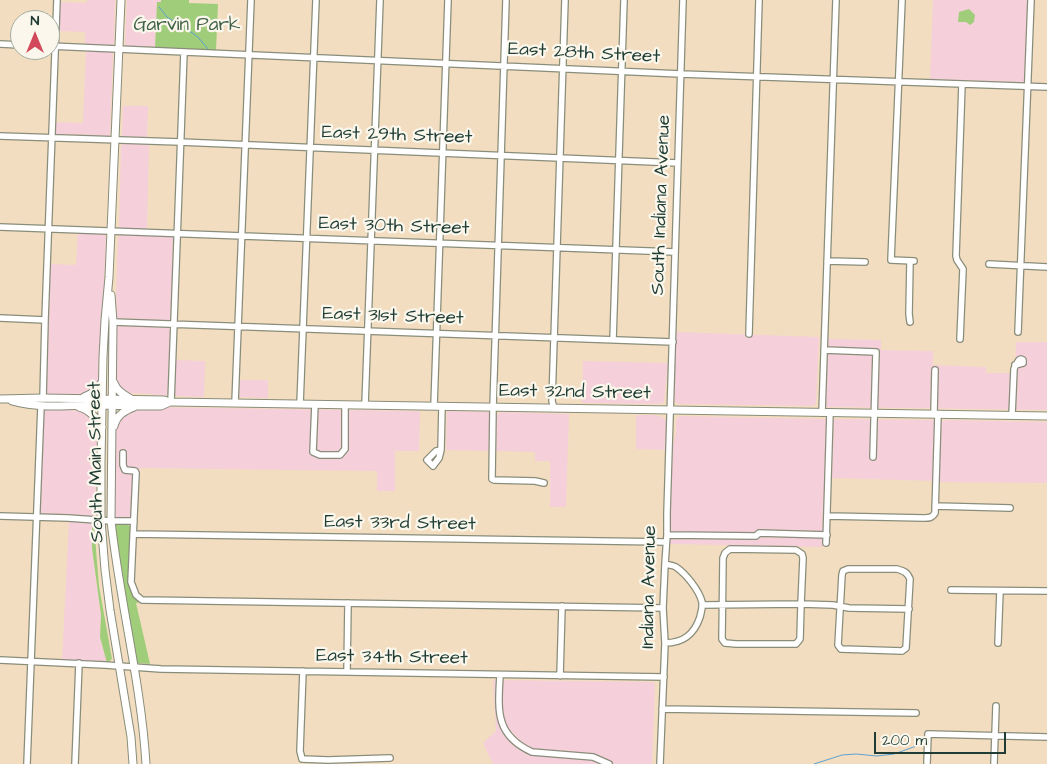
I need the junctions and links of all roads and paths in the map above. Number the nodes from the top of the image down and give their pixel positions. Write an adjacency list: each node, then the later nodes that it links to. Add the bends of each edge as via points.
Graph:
1 (121, 0): 15 (main road, South Main Street)
2 (251, 0): 17 (street)
3 (316, 0): 18 (street)
4 (380, 0): 20 (street)
5 (448, 0): 21 (street)
6 (506, 0): 22 (street)
7 (565, 0): 23 (street)
8 (624, 0): 24 (street)
9 (683, 0): 25 (street, South Indiana Avenue)
10 (759, 0): 26 (street)
11 (836, 0): 27 (street)
12 (902, 0): 28 (street)
13 (1031, 0): 30 (street)
14 (60, 47): 15 (street, East 28th Street)
15 (119, 49): 16 (street, East 28th Street); 34 (main road, South Main Street)
16 (184, 52): 17 (street, East 28th Street); 35 (street)
17 (249, 55): 18 (street, East 28th Street); 36 (street)
18 (314, 58): 20 (street, East 28th Street); 37 (street)
19 (53, 60): 33 (street)
20 (378, 60): 21 (street, East 28th Street); 38 (street)
21 (446, 63): 22 (street, East 28th Street); 39 (street)
22 (504, 66): 23 (street, East 28th Street); 40 (street)
23 (563, 68): 24 (street, East 28th Street); 41 (street)
24 (621, 71): 25 (street, East 28th Street); 42 (street)
25 (681, 74): 26 (street, East 28th Street); 43 (street, South Indiana Avenue)
26 (756, 76): 27 (street, East 28th Street); 72 (street)
27 (833, 79): 28 (street, East 28th Street); 56 (street)
28 (898, 82): 29 (street, East 28th Street); 65 (street, via 891,260 912,261)
29 (962, 84): 30 (street, East 28th Street); 75 (street, via 956,256 963,270)
30 (1028, 87): 31 (street, East 28th Street); 59 (street)
31 (1047, 87)
32 (0, 136): 33 (street, East 29th Street)
33 (52, 138): 34 (street, East 29th Street); 45 (street)
34 (116, 140): 35 (street, East 29th Street); 46 (main road, South Main Street)
35 (180, 142): 36 (street, East 29th Street); 47 (street)
36 (245, 145): 37 (street, East 29th Street); 48 (street)
37 (311, 148): 38 (street, East 29th Street); 49 (street)
38 (375, 151): 39 (street, East 29th Street); 50 (street)
39 (443, 154): 40 (street, East 29th Street); 51 (street)
40 (501, 156): 41 (street, East 29th Street); 52 (street)
41 (560, 158): 42 (street, East 29th Street); 53 (street)
42 (619, 161): 43 (street, East 29th Street); 54 (street)
43 (678, 163): 55 (street, South Indiana Avenue)
44 (0, 227): 45 (street, East 30th Street)
45 (48, 228): 46 (street, East 30th Street); 63 (street)
46 (111, 231): 47 (street, East 30th Street); 61 (main road, South Main Street)
47 (177, 233): 48 (street, East 30th Street); 66 (street)
48 (242, 236): 49 (street, East 30th Street); 67 (street)
49 (306, 239): 50 (street, East 30th Street); 68 (street)
50 (372, 241): 51 (street, East 30th Street); 69 (street)
51 (440, 244): 52 (street, East 30th Street); 71 (street)
52 (498, 246): 53 (street, East 30th Street); 73 (street)
53 (557, 248): 54 (street, East 30th Street); 74 (street)
54 (616, 251): 55 (street, East 30th Street); 76 (street)
55 (675, 252): 77 (street, South Indiana Avenue)
56 (827, 261): 57 (street); 78 (street)
57 (865, 262)
58 (989, 264): 59 (street)
59 (1021, 265): 60 (street); 70 (street)
60 (1047, 268)
61 (109, 277): 64 (main road, South Main Street); 81 (main road, South Main Street)
62 (0, 318): 63 (street)
63 (45, 320): 83 (street)
64 (113, 322): 66 (street, East 31st Street); 82 (main road, South Main Street)
65 (910, 322)
66 (173, 324): 67 (street, East 31st Street); 90 (street)
67 (238, 326): 68 (street, East 31st Street); 91 (street)
68 (303, 329): 69 (street, East 31st Street); 92 (street)
69 (368, 331): 71 (street, East 31st Street); 98 (street)
70 (1018, 332)
71 (437, 334): 73 (street, East 31st Street); 99 (street)
72 (749, 334)
73 (495, 336): 74 (street, East 31st Street); 100 (street)
74 (554, 338): 76 (street, East 31st Street); 101 (street)
75 (960, 339)
76 (613, 340): 77 (street, East 31st Street)
77 (673, 342): 102 (street, South Indiana Avenue)
78 (824, 350): 103 (street); 104 (street, via 876,352)
79 (1016, 365): 106 (street)
80 (935, 370): 105 (street)
81 (103, 379): 84 (main road, via 99,388); 88 (main road, South Main Street)
82 (112, 379): 86 (main road, via 118,391); 89 (main road, South Main Street)
83 (43, 398): 84 (main road); 87 (main road)
84 (82, 398): 88 (main road)
85 (0, 399): 87 (main road)
86 (131, 399): 89 (main road, East 32nd Street); 90 (main road, East 32nd Street)
87 (9, 400): 95 (main road)
88 (103, 402): 89 (main road); 96 (main road); 108 (main road, South Main Street)
89 (112, 402): 97 (main road); 109 (main road, South Main Street)
90 (171, 402): 91 (main road, East 32nd Street); 97 (main road, via 161,406)
91 (235, 403): 92 (main road, East 32nd Street)
92 (300, 404): 93 (main road, East 32nd Street)
93 (315, 404): 94 (main road, East 32nd Street); 94 (street, via 313,452 320,455 340,455 345,449)
94 (345, 405): 98 (main road, East 32nd Street)
95 (41, 406): 96 (main road); 118 (street)
96 (74, 406): 108 (main road, via 85,408)
97 (138, 406): 109 (main road, via 124,411 116,419)
98 (365, 406): 99 (main road, East 32nd Street)
99 (438, 406): 100 (main road, East 32nd Street); 110 (street)
100 (493, 408): 101 (main road, East 32nd Street); 113 (street, via 492,478)
101 (554, 408): 102 (main road, East 32nd Street)
102 (671, 410): 103 (main road, East 32nd Street); 123 (street, Indiana Avenue)
103 (826, 413): 104 (main road, East 32nd Street); 117 (street)
104 (874, 413): 105 (main road, East 32nd Street); 112 (street)
105 (936, 414): 106 (main road, East 32nd Street); 114 (street)
106 (1012, 415): 107 (main road, East 32nd Street)
107 (1047, 416)
108 (102, 427): 119 (main road, South Main Street)
109 (112, 431): 120 (main road, South Main Street)
110 (441, 450)
111 (123, 453): 121 (street, via 125,470 136,474)
112 (873, 457)
113 (544, 483)
114 (935, 506): 115 (street); 117 (street, via 935,513 926,518)
115 (1010, 508)
116 (0, 516): 118 (street)
117 (827, 516): 124 (street)
118 (37, 518): 119 (street); 142 (street)
119 (101, 520): 120 (street); 144 (main road, South Main Street)
120 (111, 521): 121 (street); 145 (main road, South Main Street)
121 (134, 521): 122 (street)
122 (133, 534): 125 (street, East 33rd Street); 131 (street, via 131,582 136,595 142,600)
123 (667, 535): 124 (street); 125 (street, Indiana Avenue)
124 (827, 535): 126 (street)
125 (666, 542): 127 (street, Indiana Avenue)
126 (826, 543)
127 (665, 564): 132 (street, via 676,567 690,581); 137 (street, Indiana Avenue)
128 (951, 590): 129 (street)
129 (1000, 591): 130 (street); 140 (street)
130 (1047, 591)
131 (348, 603): 135 (street); 147 (street)
132 (702, 604): 133 (street); 139 (street, via 692,632 679,642)
133 (723, 604): 134 (street); 134 (street, via 724,643 796,644 800,639); 134 (street, via 723,558 730,549 796,550 802,554)
134 (801, 604): 136 (street)
135 (562, 606): 137 (street); 149 (street)
136 (841, 607): 138 (street); 138 (street, via 842,575 848,568 904,571 910,578); 138 (street, via 838,645 841,649 858,650 902,651 906,648)
137 (664, 608): 139 (street, Indiana Avenue)
138 (909, 609)
139 (665, 643): 150 (street, Indiana Avenue)
140 (998, 643)
141 (0, 660): 142 (street, East 34th Street)
142 (31, 662): 143 (street, East 34th Street); 157 (street)
143 (79, 663): 144 (street, East 34th Street); 158 (street)
144 (120, 666): 145 (street, East 34th Street); 159 (main road, South Main Street)
145 (134, 667): 146 (street, East 34th Street); 160 (main road, South Main Street)
146 (303, 671): 147 (street, East 34th Street); 156 (street, via 300,753 303,760)
147 (347, 672): 148 (street, East 34th Street)
148 (500, 675): 149 (street, East 34th Street); 161 (street, via 502,725 523,748 532,752 593,756)
149 (560, 676): 150 (street, East 34th Street)
150 (664, 677): 152 (street, Indiana Avenue)
151 (996, 706): 154 (street)
152 (662, 709): 153 (street); 162 (street, Indiana Avenue)
153 (916, 713)
154 (995, 737): 155 (street); 163 (street, via 928,734); 164 (street)
155 (1047, 737)
156 (390, 758)
157 (27, 764)
158 (75, 764)
159 (133, 764)
160 (146, 764)
161 (609, 764)
162 (660, 764)
163 (927, 764)
164 (994, 764)

